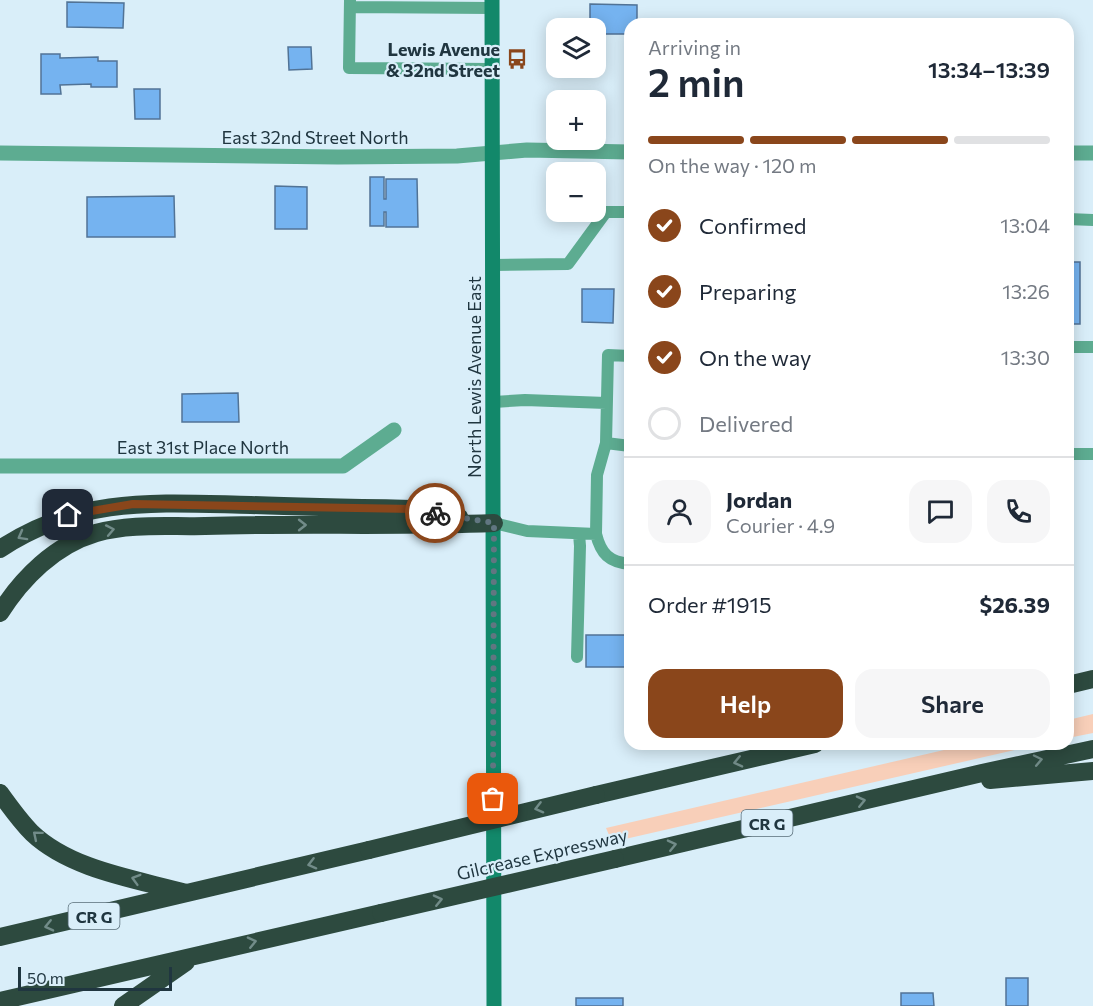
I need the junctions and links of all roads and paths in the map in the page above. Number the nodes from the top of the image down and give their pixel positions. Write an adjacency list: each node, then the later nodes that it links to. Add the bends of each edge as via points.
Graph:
1 (350, 4): 2 (lane); 3 (lane, via 349,68)
2 (492, 4): 3 (main road, North Lewis Avenue East)
3 (492, 69): 4 (main road, North Lewis Avenue East)
4 (494, 152): 5 (street, East 32nd Street North); 6 (street, East 32nd Street North, via 338,158); 12 (main road, North Lewis Avenue East)
5 (624, 152)
6 (0, 153)
7 (1074, 153): 8 (street)
8 (1093, 153)
9 (624, 212): 12 (lane, via 606,212 568,264)
10 (1074, 219): 11 (lane)
11 (1093, 220)
12 (493, 265): 16 (main road, North Lewis Avenue East)
13 (1074, 346): 14 (lane)
14 (1093, 347)
15 (624, 356): 17 (lane, via 608,356)
16 (494, 402): 17 (lane); 24 (main road, North Lewis Avenue East)
17 (606, 403): 19 (lane)
18 (394, 430): 23 (street, East 31st Place North, via 343,466)
19 (606, 443): 20 (lane); 26 (lane, via 597,475)
20 (624, 445)
21 (1074, 454): 22 (lane)
22 (1093, 454)
23 (0, 466)
24 (494, 523): 25 (lane, via 527,531); 27 (highway, one-way to 27, via 414,509 133,504 68,515); 29 (highway, one-way to 24, via 11,595 49,557 94,534 119,528); 43 (main road, North Lewis Avenue East)
25 (579, 534): 26 (lane); 30 (lane)
26 (596, 534): 28 (lane, via 600,549 616,563)
27 (0, 549)
28 (624, 564)
29 (0, 614)
30 (577, 657)
31 (1093, 680): 32 (highway)
32 (1074, 684)
33 (1093, 749): 36 (highway, Gilcrease Expressway / CR G, one-way to 33)
34 (789, 750): 38 (highway, CR G, one-way to 38, bridge)
35 (1093, 771): 36 (highway)
36 (920, 787): 40 (highway, Gilcrease Expressway / CR G, one-way to 36, bridge)
37 (0, 793): 38 (highway, one-way to 37, via 84,865 56,851 34,834)
38 (188, 894): 39 (highway, CR G, one-way to 39)
39 (0, 937)
40 (195, 956): 41 (highway, Gilcrease Expressway / CR G); 42 (highway)
41 (0, 1001)
42 (123, 1006)
43 (494, 1006)

